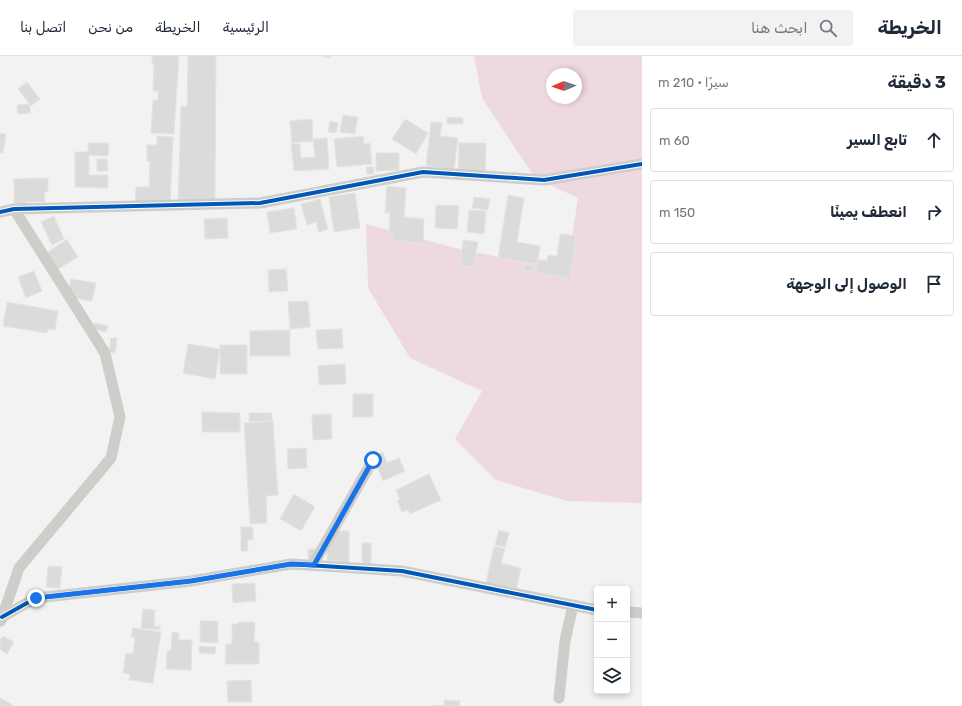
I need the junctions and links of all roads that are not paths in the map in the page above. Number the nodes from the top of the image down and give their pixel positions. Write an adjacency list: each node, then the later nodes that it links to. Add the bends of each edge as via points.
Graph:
1 (642, 164): 2 (street, via 544,180 423,172 260,203)
2 (14, 209): 3 (street); 10 (street, via 106,354 120,416 111,458 19,568)
3 (0, 212)
4 (373, 460): 5 (street)
5 (314, 565): 6 (street, via 402,570); 10 (street, via 291,564 191,581 36,598)
6 (573, 605): 7 (street); 11 (street, via 565,641)
7 (594, 609)
8 (630, 612): 9 (street)
9 (642, 613)
10 (1, 620)
11 (559, 698)

